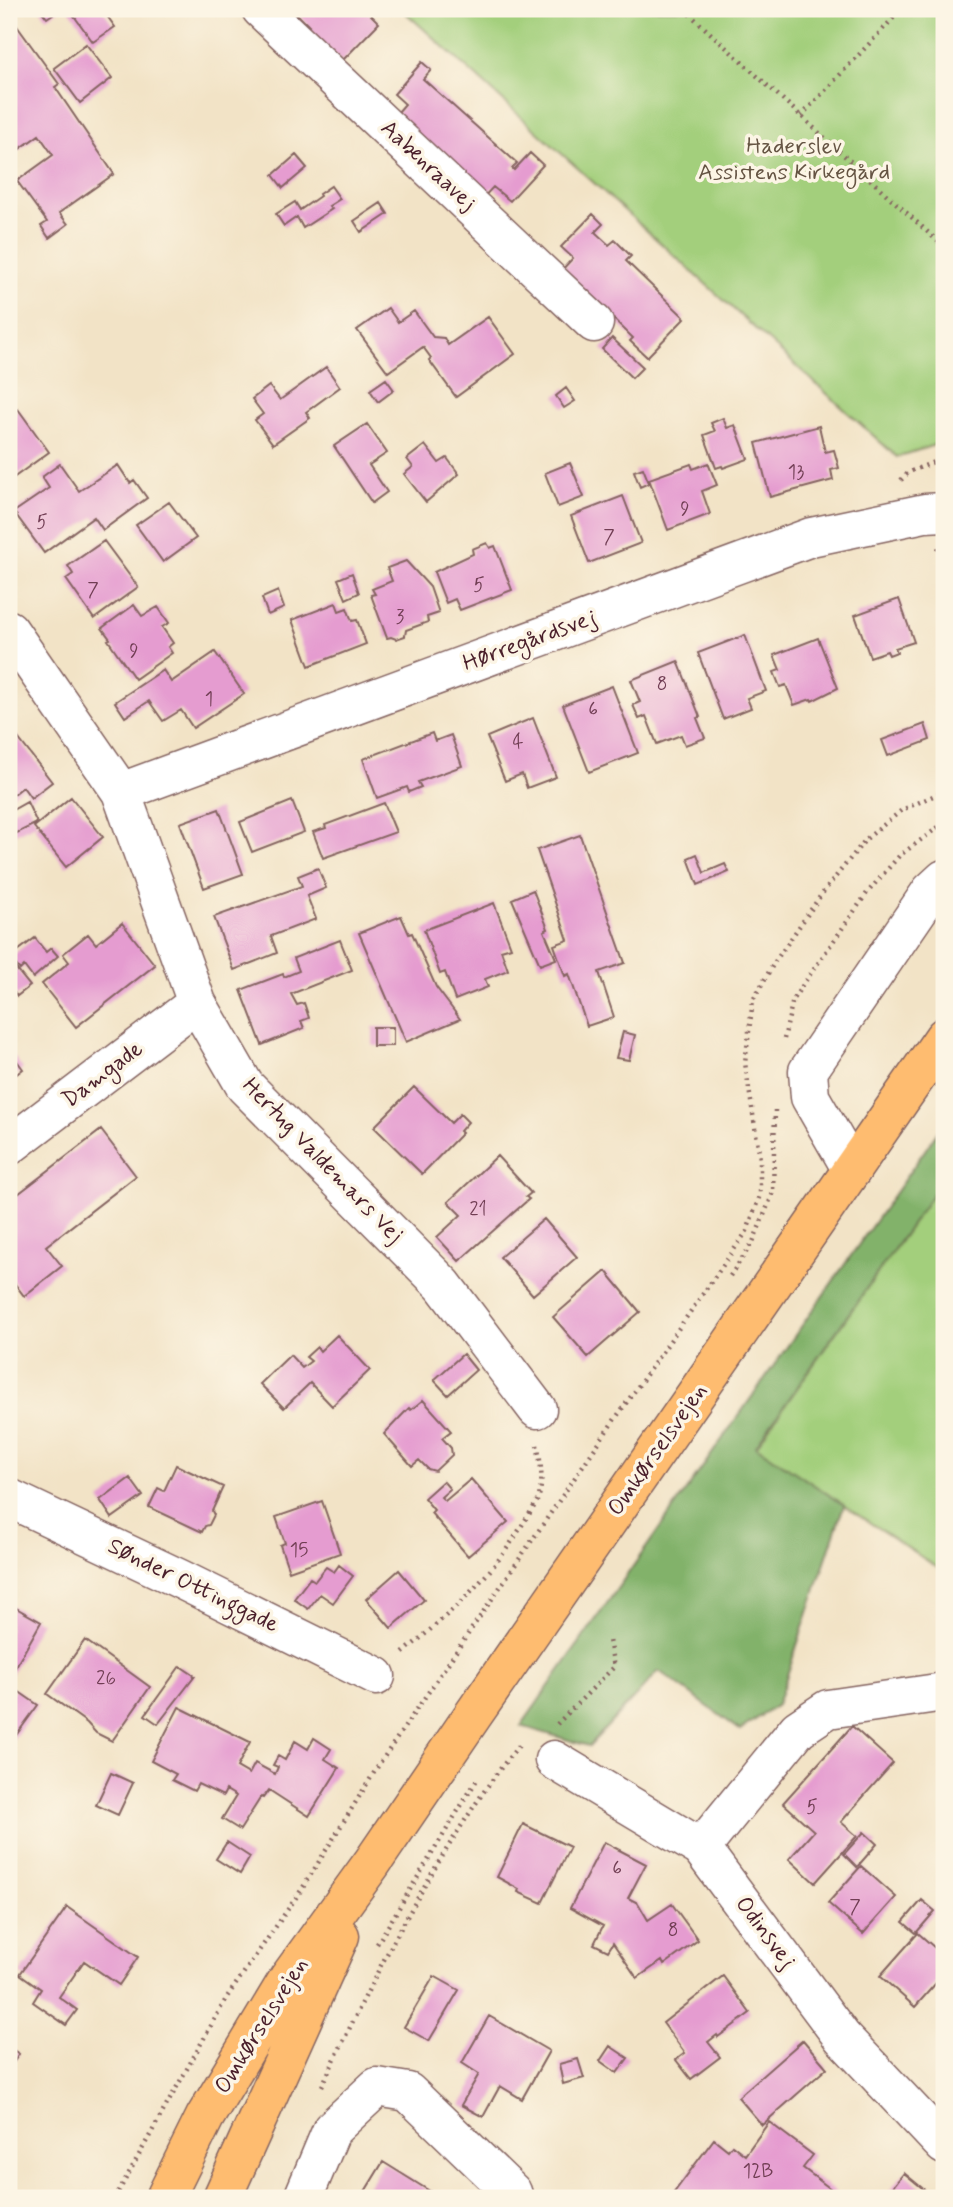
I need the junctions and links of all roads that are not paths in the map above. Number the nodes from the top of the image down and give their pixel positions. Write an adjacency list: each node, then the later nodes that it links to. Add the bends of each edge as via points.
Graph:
1 (261, 9): 2 (street, Aabenraavej)
2 (594, 323)
3 (944, 512): 5 (street, Hørregårdsvej, via 811,537)
4 (9, 630): 5 (street, Hertug Valdemars Vej)
5 (121, 792): 7 (street, Hertug Valdemars Vej)
6 (944, 879): 10 (street, via 931,891 808,1071 810,1097)
7 (197, 1003): 9 (street, Damgade); 11 (street, Hertug Valdemars Vej, via 245,1086 443,1285)
8 (944, 1037): 10 (main road, Omkørselsvejen)
9 (9, 1146)
10 (852, 1170): 17 (main road, Omkørselsvejen)
11 (537, 1409)
12 (9, 1498): 13 (street, Sønder Ottinggade)
13 (376, 1676)
14 (944, 1692): 16 (street, via 828,1709 798,1729)
15 (539, 1750): 16 (street, Odinsvej)
16 (701, 1847): 18 (street, Odinsvej, via 842,2037)
17 (372, 1863): 19 (main road, Omkørselsvejen, via 288,1979 205,2117); 20 (main road, Omkørselsvejen)
18 (944, 2145)
19 (165, 2198)
20 (222, 2198)
21 (303, 2198): 22 (street, via 332,2129 377,2087 408,2092)
22 (514, 2198)

